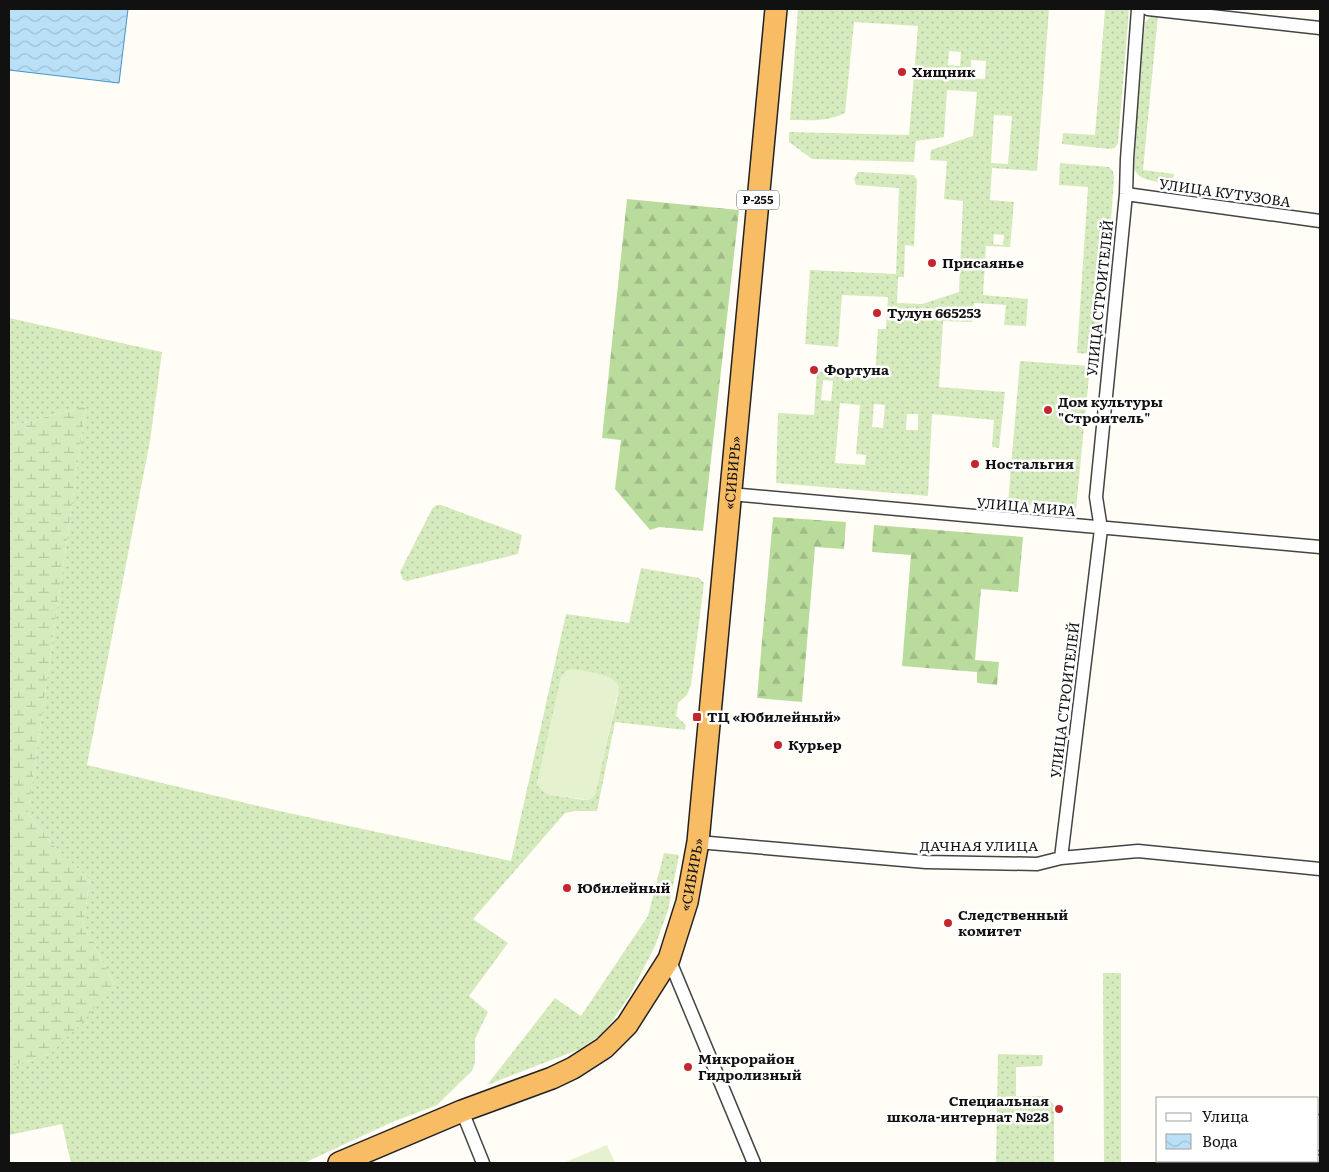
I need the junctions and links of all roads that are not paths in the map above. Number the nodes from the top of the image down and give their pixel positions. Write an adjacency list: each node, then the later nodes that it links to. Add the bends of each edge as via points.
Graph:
1 (776, 9): 7 (highway, «СИБИРЬ» / Р-255)
2 (1138, 9): 5 (street, УЛИЦА СТРОИТЕЛЕЙ)
3 (1148, 9): 4 (street)
4 (1320, 28)
5 (1126, 194): 6 (street, УЛИЦА КУТУЗОВА); 8 (street, УЛИЦА СТРОИТЕЛЕЙ, via 1096,497)
6 (1320, 221)
7 (730, 494): 8 (street, УЛИЦА МИРА); 10 (highway, «СИБИРЬ» / Р-255)
8 (1101, 529): 9 (street, УЛИЦА МИРА); 11 (street, УЛИЦА СТРОИТЕЛЕЙ)
9 (1320, 547)
10 (698, 842): 11 (street, ДАЧНАЯ УЛИЦА, via 926,862 1037,864); 13 (highway, «СИБИРЬ» / Р-255, via 687,902)
11 (1060, 858): 12 (street, ДАЧНАЯ УЛИЦА, via 1138,852)
12 (1320, 868)
13 (669, 959): 14 (highway, «СИБИРЬ» / Р-255, via 627,1025 604,1048 552,1078); 17 (street)
14 (462, 1111): 15 (highway, «СИБИРЬ» / Р-255); 16 (street)
15 (339, 1163)
16 (483, 1163)
17 (754, 1163)

